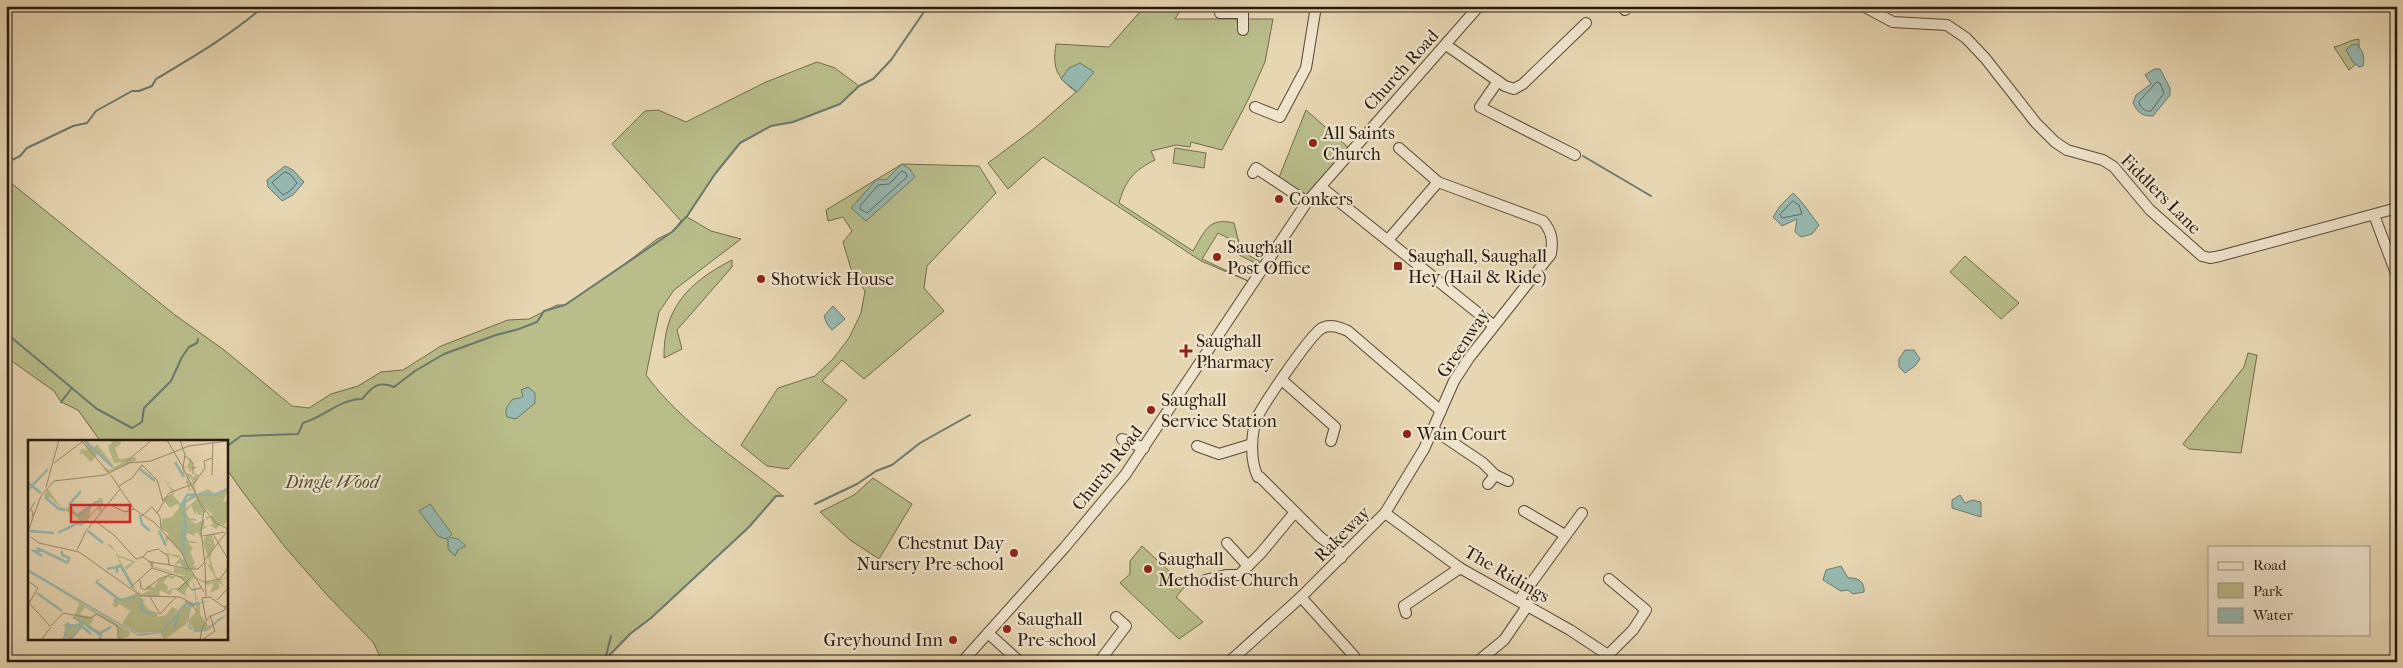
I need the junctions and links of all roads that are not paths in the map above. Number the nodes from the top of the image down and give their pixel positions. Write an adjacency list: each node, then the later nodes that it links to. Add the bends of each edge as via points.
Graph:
1 (1316, 6): 10 (street, via 1306,68 1280,117)
2 (1479, 6): 8 (street, Church Road)
3 (1863, 6): 18 (street, Fiddlers Lane, via 1893,22 1947,25 1966,38 2055,142 2067,150 2103,160 2114,167 2150,210 2202,256 2220,256)
4 (1243, 10): 5 (street); 7 (street)
5 (1220, 13)
6 (1586, 23): 9 (street, via 1523,84 1514,89)
7 (1243, 30)
8 (1446, 45): 9 (street); 15 (street, Church Road)
9 (1498, 81): 12 (street, via 1477,107)
10 (1255, 107)
11 (1399, 148): 14 (street, Greenway)
12 (1575, 155)
13 (1257, 168): 16 (street)
14 (1438, 182): 19 (street); 21 (street, Greenway, via 1543,221 1549,228 1553,239 1551,254)
15 (1321, 187): 16 (street, Church Road); 19 (street)
16 (1307, 202): 29 (street, Church Road)
17 (2397, 208): 18 (street, Fiddlers Lane)
18 (2374, 215): 20 (street)
19 (1388, 240): 21 (street)
20 (2397, 276)
21 (1493, 325): 23 (street, Greenway, via 1454,381)
22 (1282, 380): 23 (street, via 1313,336 1322,329 1338,327 1348,331); 26 (street, via 1339,424); 27 (street, via 1257,417)
23 (1442, 408): 24 (street, Rakeway)
24 (1434, 430): 30 (street, via 1466,450); 35 (street, Rakeway)
25 (1122, 439): 29 (street)
26 (1331, 441)
27 (1252, 444): 28 (street, via 1219,454); 34 (street, via 1254,471)
28 (1198, 446)
29 (1144, 448): 48 (street, Church Road, via 1120,482)
30 (1495, 475): 31 (street); 32 (street)
31 (1508, 481)
32 (1488, 484)
33 (1524, 511): 37 (street, via 1536,514)
34 (1294, 512): 39 (street, via 1339,550); 40 (street)
35 (1385, 513): 39 (street, Rakeway); 41 (street, The Ridings)
36 (1582, 514): 37 (street)
37 (1565, 535): 45 (street)
38 (1227, 543): 40 (street)
39 (1341, 558): 44 (street, Rakeway)
40 (1246, 568): 43 (street, via 1239,575)
41 (1460, 568): 45 (street, The Ridings); 46 (street)
42 (1614, 579): 49 (street, via 1646,610)
43 (1205, 580)
44 (1301, 598): 53 (street, Rakeway); 54 (street, via 1354,656)
45 (1523, 602): 49 (street, The Ridings); 55 (street, via 1504,640)
46 (1402, 607)
47 (1116, 617): 52 (street, via 1129,628)
48 (988, 633): 50 (street, Church Road); 51 (street)
49 (1610, 658)
50 (962, 662)
51 (1020, 662)
52 (1099, 662)
53 (1229, 662)
54 (1348, 662)
55 (1477, 662)

